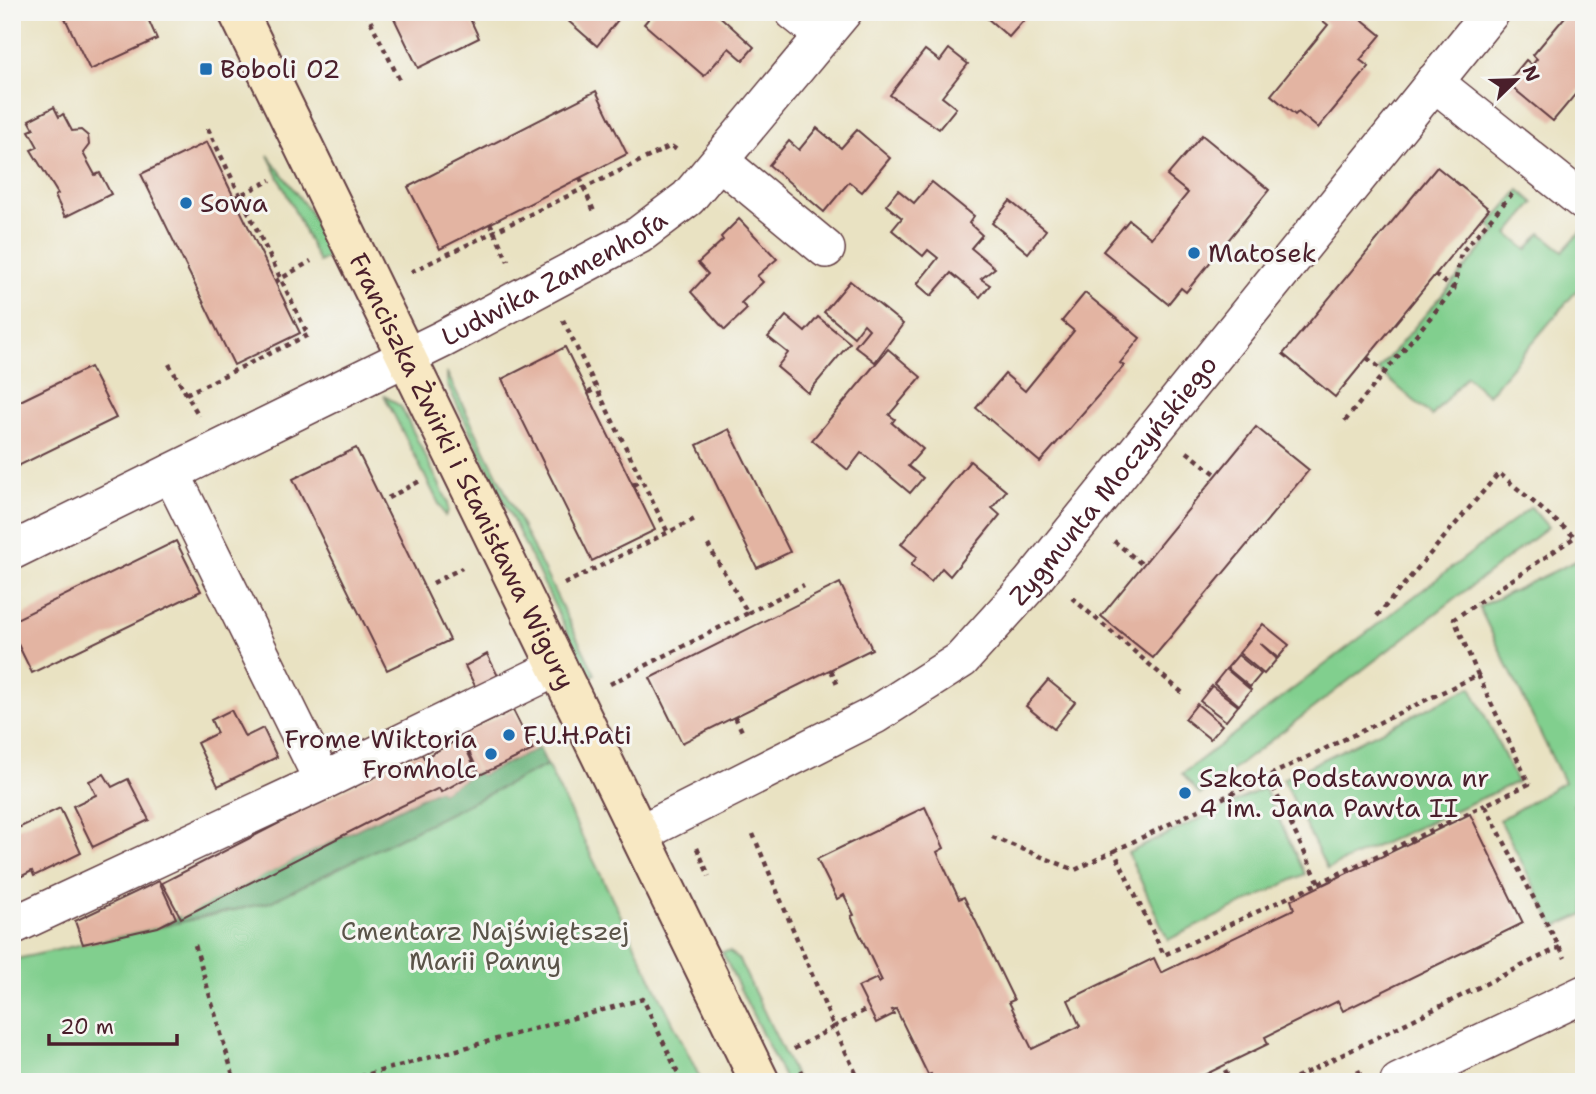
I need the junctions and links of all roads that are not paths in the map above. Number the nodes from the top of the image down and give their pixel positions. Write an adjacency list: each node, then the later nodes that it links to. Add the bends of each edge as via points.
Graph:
1 (239, 12): 9 (street, Franciszka Żwirki i Stanisława Wigury)
2 (794, 12): 4 (street)
3 (1491, 12): 5 (street, Zygmunta Moczyńskiego)
4 (834, 24): 6 (street, Ludwika Zamenhofa)
5 (1434, 82): 7 (street); 14 (street, Zygmunta Moczyńskiego, via 1031,584 961,660 875,715)
6 (714, 170): 8 (street); 9 (street, Ludwika Zamenhofa, via 668,215 639,234)
7 (1584, 202)
8 (826, 248)
9 (405, 356): 10 (street, Ludwika Zamenhofa); 12 (street, Franciszka Żwirki i Stanisława Wigury)
10 (171, 473): 11 (street, Ludwika Zamenhofa); 13 (street)
11 (12, 551)
12 (558, 667): 13 (street); 14 (street, Franciszka Żwirki i Stanisława Wigury)
13 (323, 781): 15 (street)
14 (639, 834): 17 (street, Franciszka Żwirki i Stanisława Wigury)
15 (12, 926)
16 (1584, 995): 18 (street)
17 (760, 1082)
18 (1399, 1082)

